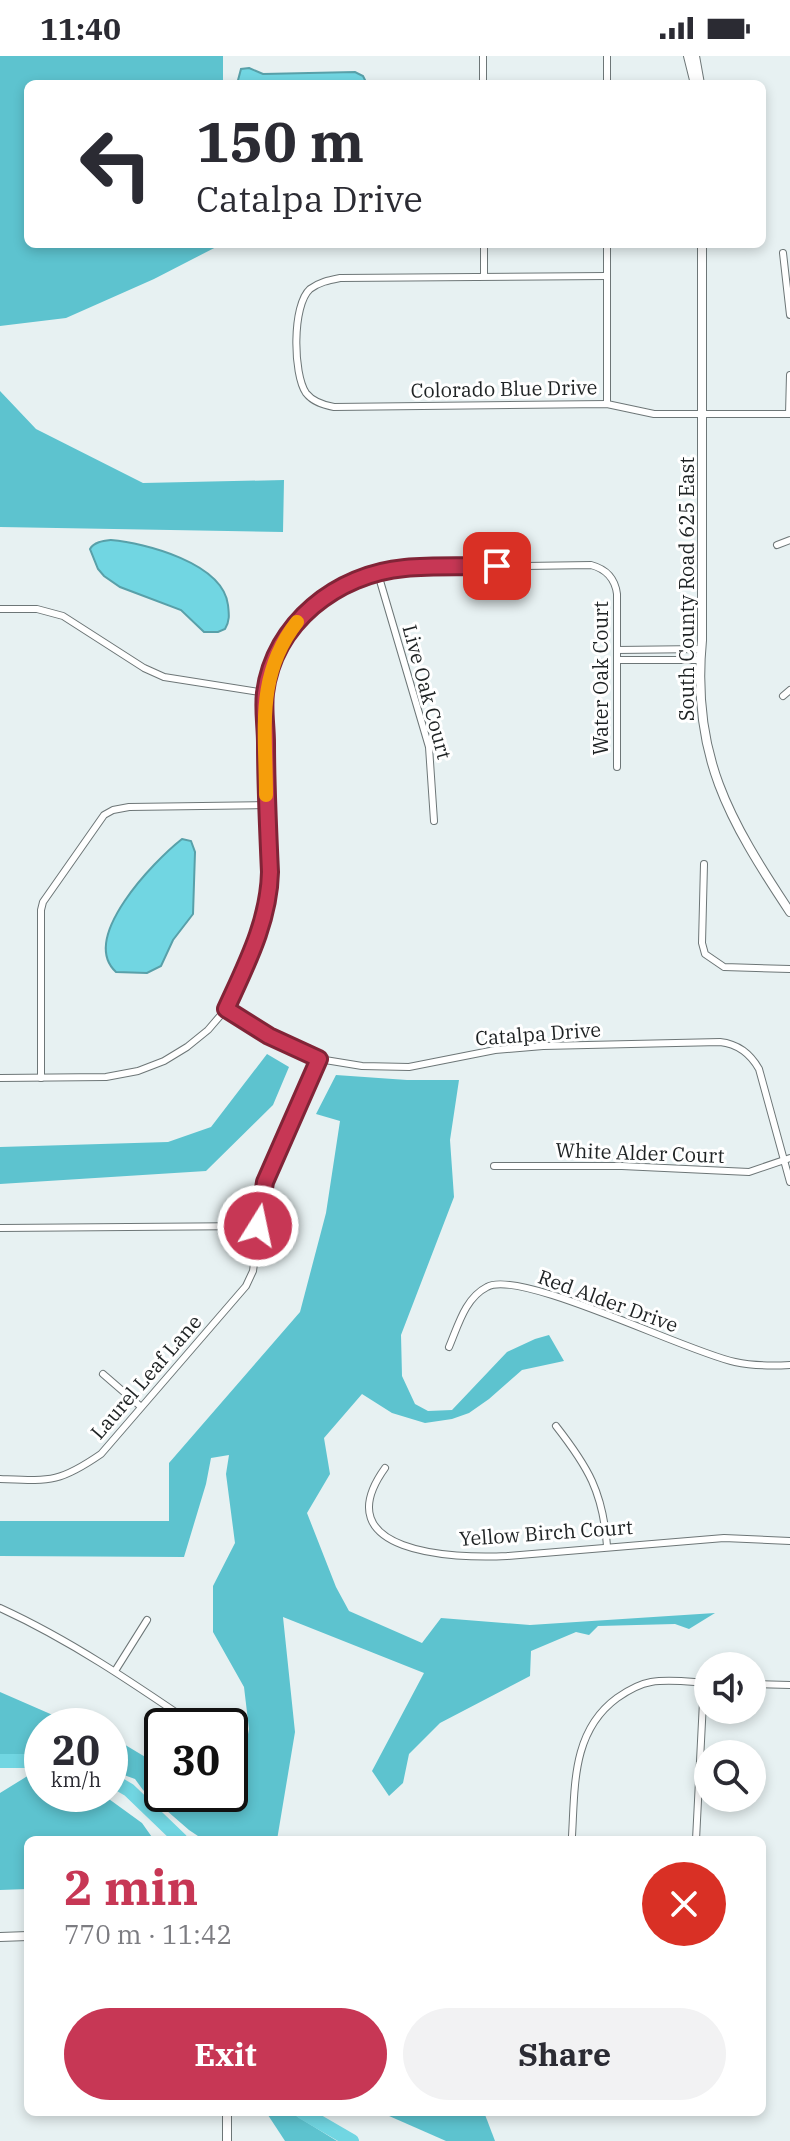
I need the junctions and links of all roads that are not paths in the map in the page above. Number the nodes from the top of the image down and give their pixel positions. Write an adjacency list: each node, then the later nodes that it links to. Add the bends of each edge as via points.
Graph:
1 (483, 56): 5 (street)
2 (607, 56): 6 (street)
3 (688, 56): 7 (street)
4 (695, 56): 8 (street)
5 (483, 80)
6 (607, 80)
7 (696, 80)
8 (697, 80)
9 (484, 248): 13 (street)
10 (607, 248): 14 (street)
11 (702, 248): 19 (street, South County Road 625 East)
12 (783, 253): 15 (street)
13 (484, 276): 14 (street); 17 (street, Colorado Blue Drive, via 340,278 310,289 297,316 298,369 308,396 334,407)
14 (607, 276): 17 (street)
15 (790, 315)
16 (790, 375): 18 (street)
17 (607, 404): 19 (street, Colorado Blue Drive, via 654,414)
18 (789, 414): 19 (street, Colorado Blue Drive)
19 (703, 415): 24 (street, South County Road 625 East)
20 (790, 540): 21 (street)
21 (777, 545)
22 (378, 574): 25 (street, Water Oak Court, via 402,568 591,565 609,575 616,588); 29 (street, via 341,585 301,616 280,649); 33 (street, Live Oak Court, via 429,747)
23 (0, 609): 29 (street, via 37,609 63,616 164,677)
24 (702, 649): 25 (street); 27 (street, South County Road 625 East)
25 (617, 650): 26 (street, Water Oak Court)
26 (617, 660): 27 (street); 31 (street, Water Oak Court)
27 (701, 660): 35 (street, South County Road 625 East, via 702,717 720,791 737,830)
28 (790, 690): 30 (street)
29 (265, 693): 32 (street)
30 (783, 696)
31 (617, 767)
32 (267, 805): 37 (street, via 268,899 262,926); 40 (street, via 129,807 104,815 41,910)
33 (434, 821)
34 (704, 864): 36 (street, via 705,954 724,967)
35 (790, 912)
36 (790, 969)
37 (226, 1009): 38 (street, Catalpa Drive); 40 (street, via 198,1039 151,1067 106,1077)
38 (319, 1059): 41 (street, Catalpa Drive, via 409,1067 543,1046 726,1043 745,1051 759,1069); 44 (street, Laurel Leaf Lane, via 265,1182)
39 (0, 1078): 40 (street)
40 (41, 1078)
41 (788, 1160): 42 (street, White Alder Court, via 749,1172); 43 (street, Catalpa Drive)
42 (494, 1166)
43 (790, 1182)
44 (258, 1226): 45 (street); 49 (street, Laurel Leaf Lane, via 246,1286)
45 (0, 1228)
46 (449, 1347): 47 (street, Red Alder Drive, via 471,1298 488,1285 504,1283 722,1359)
47 (790, 1365)
48 (103, 1374): 49 (street)
49 (140, 1406): 52 (street, Laurel Leaf Lane, via 101,1454 73,1473 54,1480)
50 (556, 1426): 54 (street, via 583,1460 605,1514)
51 (385, 1468): 54 (street, Yellow Birch Court, via 372,1488 369,1508 379,1532 395,1544 476,1558)
52 (0, 1479)
53 (790, 1541): 54 (street, Yellow Birch Court, via 724,1538)
54 (607, 1546)
55 (0, 1608): 57 (street)
56 (147, 1620): 57 (street)
57 (115, 1671): 61 (street)
58 (694, 1682): 63 (street, via 646,1683 601,1712 580,1750)
59 (766, 1684): 60 (street)
60 (790, 1685)
61 (169, 1708)
62 (703, 1724): 64 (street)
63 (572, 1836)
64 (696, 1836)
65 (24, 1936): 66 (street)
66 (0, 1937)
67 (227, 2116): 68 (street)
68 (227, 2141)

